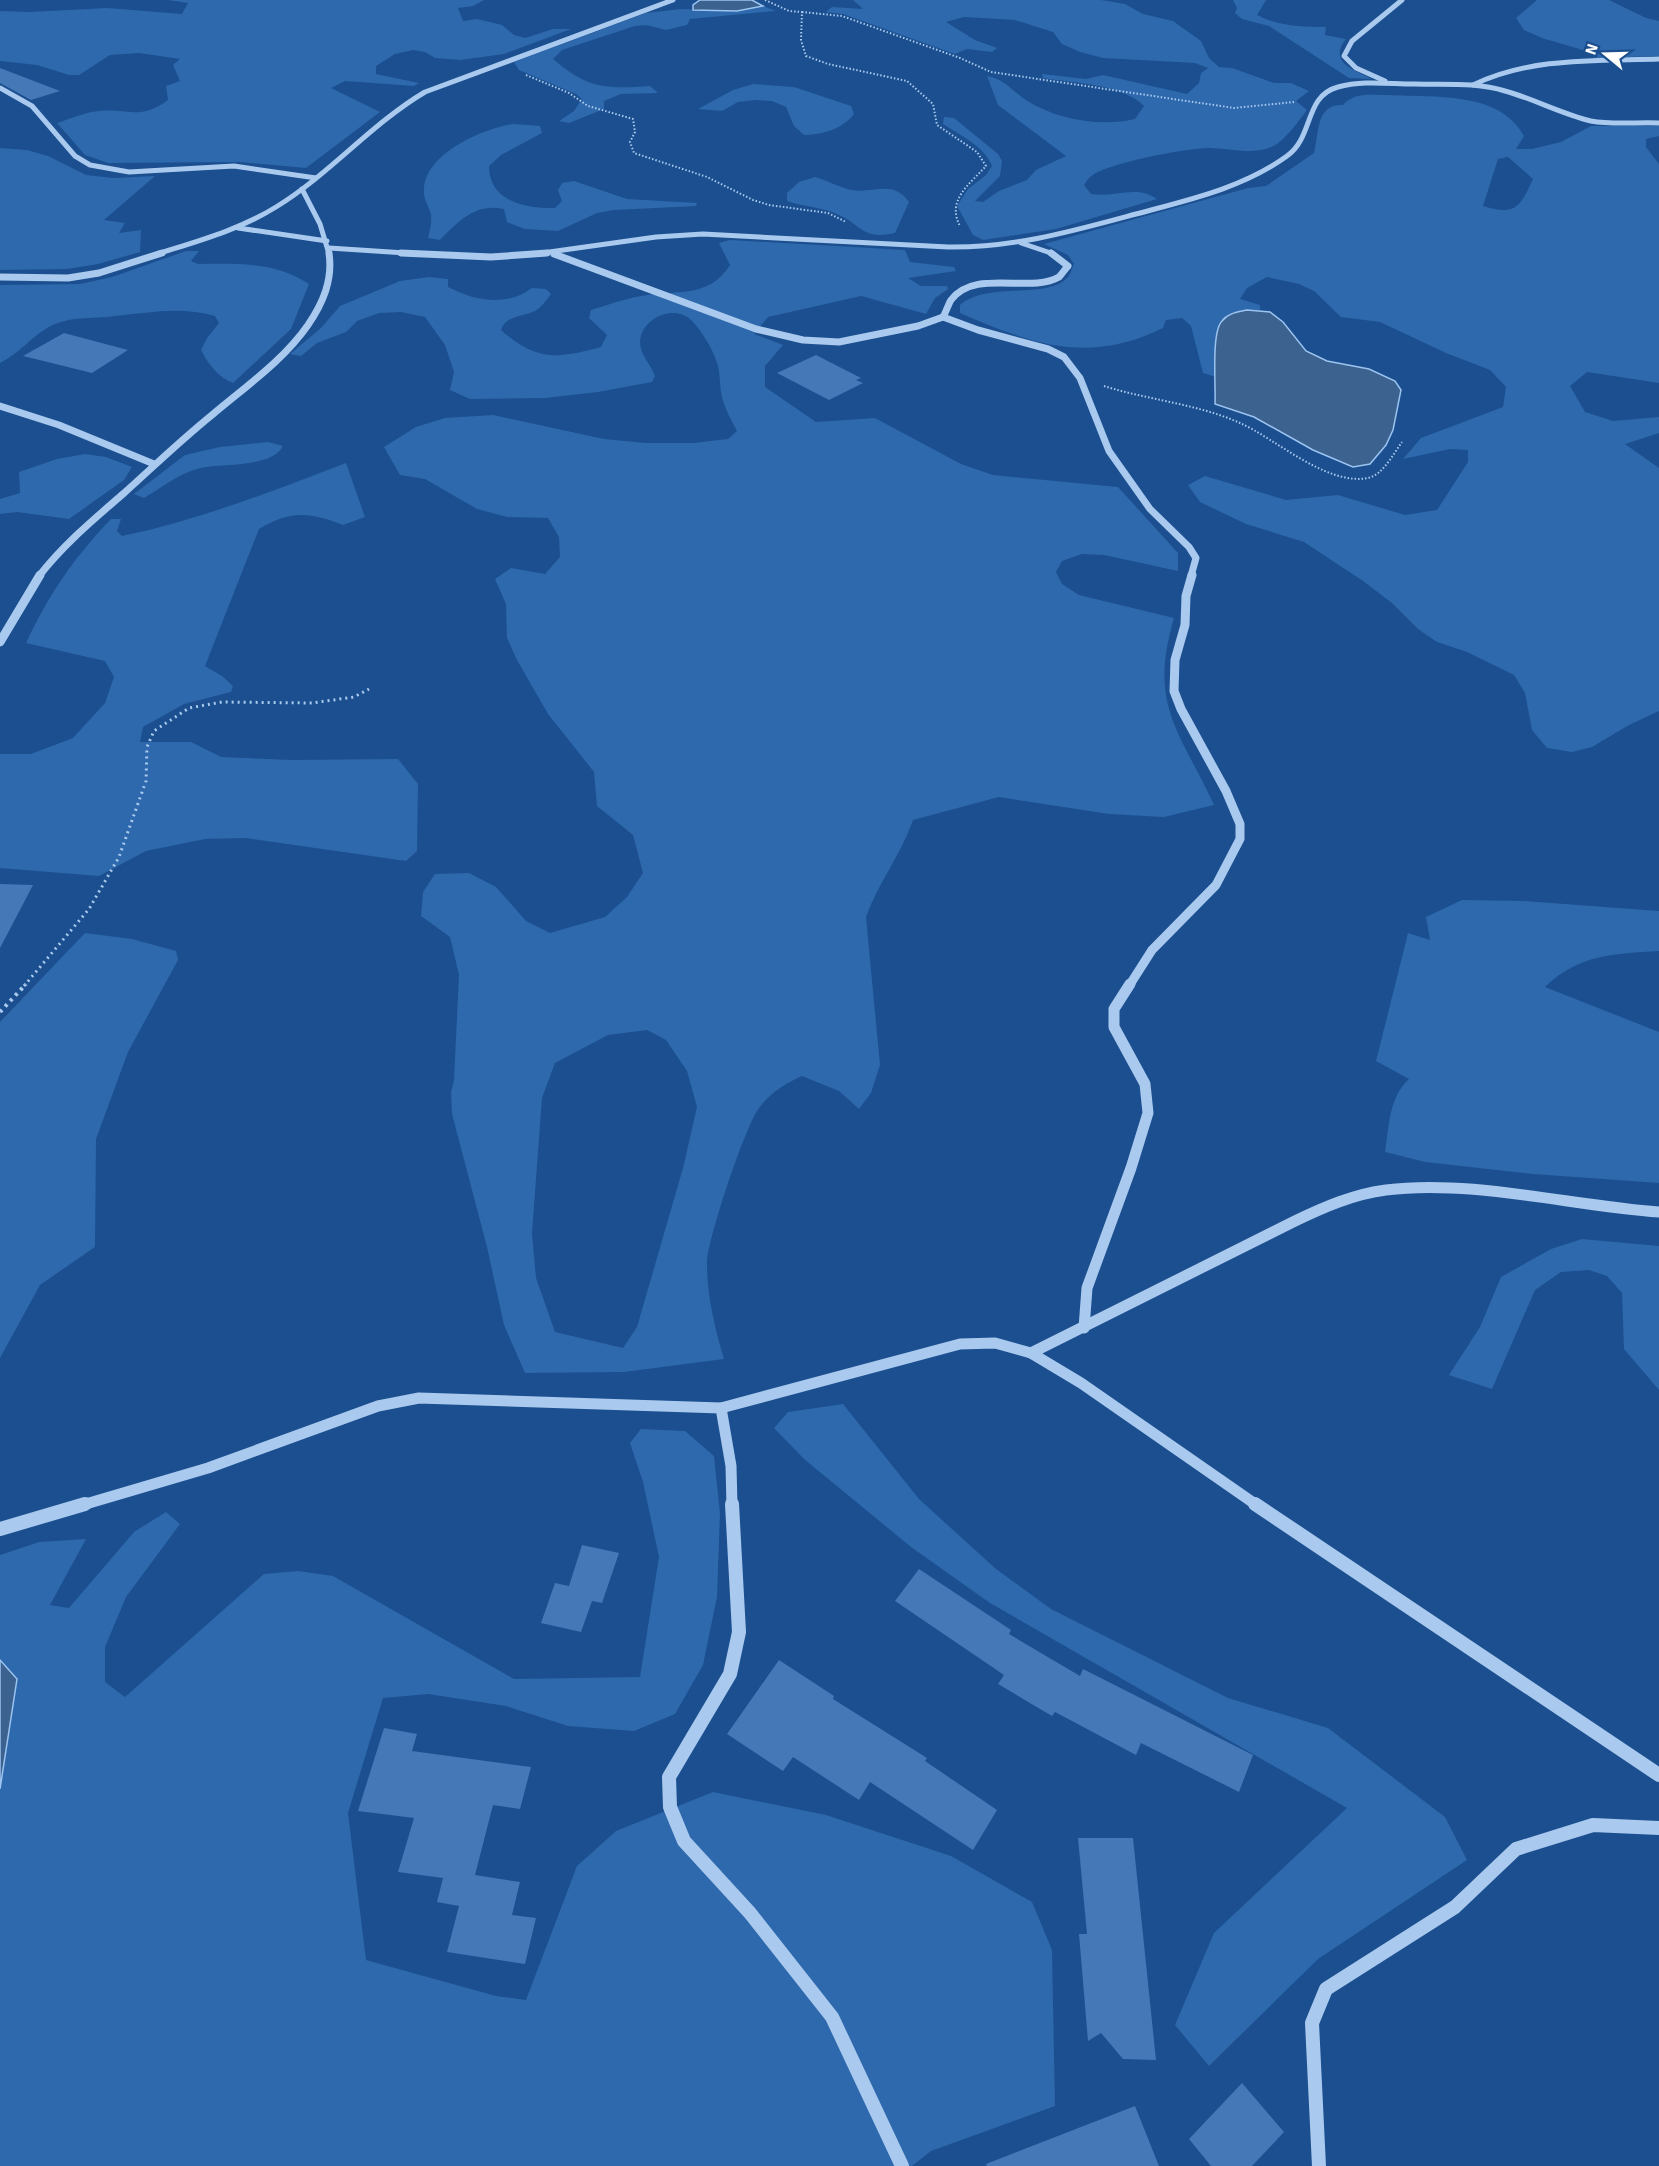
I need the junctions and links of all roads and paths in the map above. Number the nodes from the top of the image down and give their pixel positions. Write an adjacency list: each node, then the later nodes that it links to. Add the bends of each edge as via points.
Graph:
1 (673, 0): 6 (street)
2 (765, 0): 4 (path)
3 (1402, 0): 7 (street, via 1352,41 1344,56 1355,67)
4 (801, 12): 10 (path, via 842,16 991,72 1234,108); 18 (path, via 799,40 806,56 907,81 933,105 937,124 984,160 986,166 953,206 954,218)
5 (1659, 59): 8 (street, via 1587,61 1510,70)
6 (498, 64): 12 (street, via 411,99); 15 (path, via 568,93 588,106 633,119 635,132 630,142 634,153 707,177 769,205 836,216)
7 (1388, 82): 8 (street); 10 (street, via 1338,86 1326,90)
8 (1473, 85): 11 (street, via 1503,90 1592,121)
9 (0, 88): 12 (street, via 32,106 75,156 97,168 131,171 232,166)
10 (1316, 100): 16 (street, via 1303,139 1293,152 1251,176 1137,214)
11 (1659, 123)
12 (316, 178): 13 (street)
13 (302, 189): 14 (street); 17 (street)
14 (238, 228): 17 (street); 20 (street, via 99,273 68,278)
15 (881, 243): 18 (street); 19 (street, via 701,234)
16 (1021, 243): 18 (street); 21 (street, via 1065,260 1067,271 1054,280 959,290 950,299)
17 (328, 244): 19 (street, via 479,258); 25 (street, via 327,287 309,326 245,387)
18 (975, 246)
19 (551, 253): 21 (street, via 756,329 803,340 838,342)
20 (0, 277)
21 (943, 317): 22 (street, via 1048,349 1064,357)
22 (1080, 378): 24 (path, via 1238,422 1346,477 1368,478 1377,473); 30 (street, via 1109,451 1150,509 1196,558 1175,660 1174,691 1240,824 1240,839 1216,885 1152,950 1114,1009 1114,1027 1145,1084 1148,1113 1087,1288)
23 (0, 406): 25 (street, via 59,425)
24 (1402, 442)
25 (154, 464): 26 (street, via 49,563)
26 (0, 642)
27 (369, 689): 28 (path, via 354,697 312,703 222,702 189,708 154,730 147,747 146,781 119,857 89,909)
28 (0, 1012)
29 (1659, 1212): 30 (street, via 1470,1189 1400,1188 1318,1210 1177,1276)
30 (1084, 1328): 31 (street)
31 (1031, 1353): 32 (street, via 995,1343 960,1344); 34 (street)
32 (721, 1408): 33 (street, via 419,1398 378,1406 208,1468); 36 (street, via 731,1466 739,1632 730,1674 669,1777 670,1807 684,1841 750,1913 831,2017)
33 (0, 1529)
34 (1659, 1775)
35 (1659, 1828): 37 (street, via 1593,1825 1516,1849 1455,1907 1326,1989 1312,2024)
36 (902, 2166)
37 (1319, 2166)

